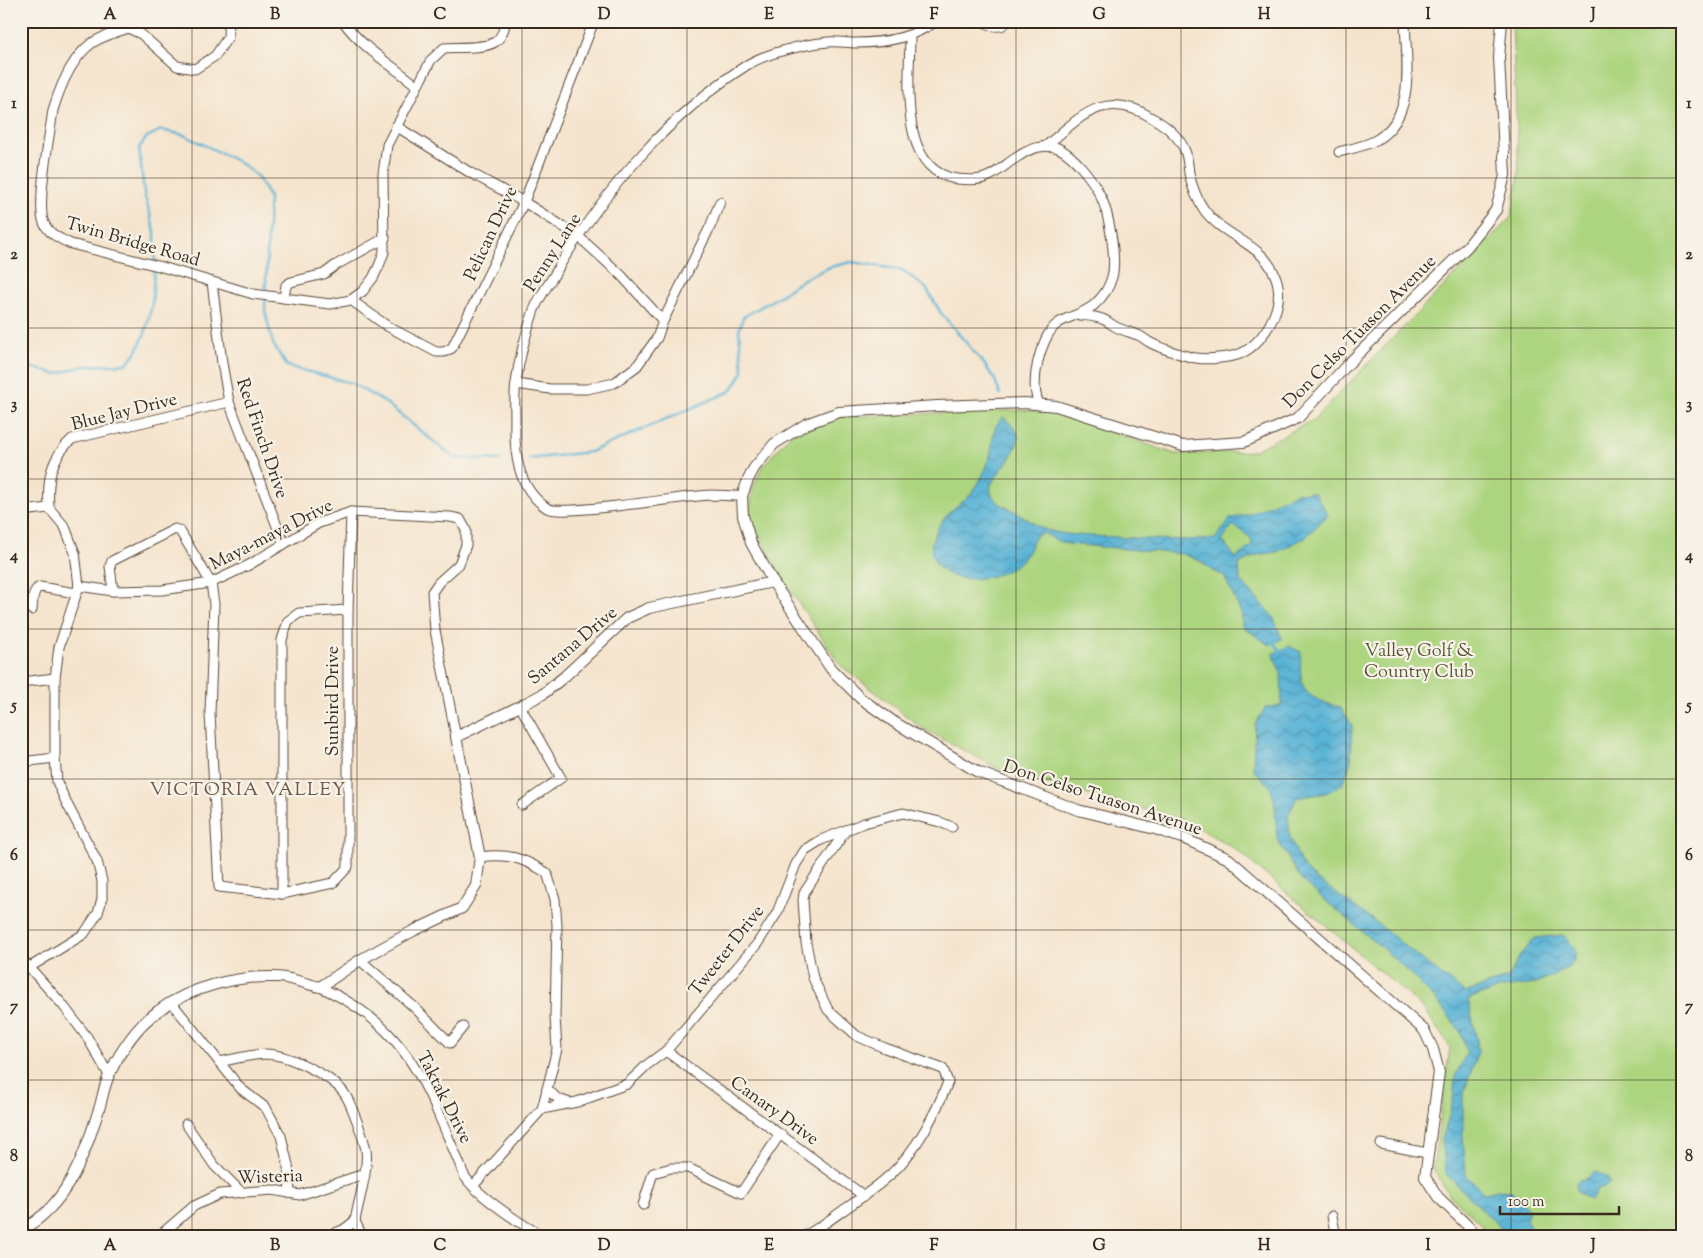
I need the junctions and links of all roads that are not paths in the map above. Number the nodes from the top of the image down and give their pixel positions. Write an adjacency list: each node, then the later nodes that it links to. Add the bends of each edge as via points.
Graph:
1 (229, 21): 19 (street, Twin Bridge Road, via 228,37 215,56 195,69 177,66 141,34 128,28 92,43 72,63 57,96 41,205 44,223 58,239)
2 (343, 21): 11 (street, via 362,44)
3 (506, 21): 11 (street, via 495,42 444,48 431,60)
4 (594, 21): 15 (street, Pelican Drive)
5 (936, 21): 10 (street, Penny Lane)
6 (982, 21): 7 (street, via 998,27)
7 (1008, 21)
8 (1405, 21): 14 (street, via 1407,87 1401,113 1388,131 1377,139)
9 (1502, 21): 26 (street, Don Celso Tuason Avenue, via 1499,57 1505,174 1496,210 1467,247 1298,418 1244,442 1182,446 1056,406)
10 (910, 36): 13 (street, via 908,88 914,137 924,161 938,173 968,180 987,177 1020,155); 17 (street, Penny Lane, via 882,42 828,42 778,52 748,64 685,113 633,164)
11 (417, 86): 12 (street)
12 (396, 126): 15 (street); 18 (street, via 387,145 383,174)
13 (1046, 146): 22 (street, via 1058,148 1073,159 1090,179 1102,197 1108,219 1114,262 1112,276 1099,300); 22 (street, via 1091,110 1112,105 1126,106 1146,114 1176,134 1185,152 1195,194 1206,212 1264,257 1273,268 1278,285 1279,298 1268,327 1261,338 1236,356 1195,358 1151,343 1102,319)
14 (1339, 152)
15 (524, 202): 17 (street); 21 (street, Pelican Drive, via 452,348 436,352 387,326)
16 (720, 202): 23 (street)
17 (578, 236): 23 (street, via 622,275); 24 (street, Penny Lane, via 535,308)
18 (385, 238): 20 (street, via 324,274 291,282 286,285); 21 (street, via 379,266 363,290)
19 (212, 282): 20 (street, Twin Bridge Road, via 253,294); 25 (street, Red Finch Drive)
20 (282, 298): 21 (street, Twin Bridge Road, via 330,304)
21 (351, 300)
22 (1080, 315): 26 (street, via 1056,325 1040,351 1036,365 1036,398)
23 (663, 321): 24 (street, via 657,338 637,366 614,383 550,389)
24 (516, 384): 27 (street, Penny Lane, via 516,462 533,495 549,509 573,511 710,495)
25 (229, 402): 28 (street, Blue Jay Drive, via 72,439 61,449 50,474 47,487); 31 (street, Red Finch Drive)
26 (1040, 405): 27 (street, Don Celso Tuason Avenue, via 937,406 839,412 806,424 774,444 754,468)
27 (742, 496): 32 (street, Don Celso Tuason Avenue, via 743,516 751,543)
28 (49, 508): 29 (street); 34 (street, via 65,527 75,553)
29 (21, 512)
30 (351, 512): 31 (street, Maya-maya Drive, via 319,523); 37 (street, Sunbird Drive); 41 (street, Maya-maya Drive, via 450,516 460,518 466,530 466,545 459,564 432,592)
31 (284, 544): 33 (street, Maya-maya Drive)
32 (773, 582): 40 (street, Santana Drive, via 649,608 627,618 565,676); 64 (street, Don Celso Tuason Avenue, via 831,669 860,698 978,772 1078,810 1186,839 1229,859 1410,1017 1424,1030 1433,1049 1438,1072)
33 (210, 583): 35 (street, Maya-maya Drive, via 162,590); 35 (street, via 180,531 175,529 112,561); 48 (street, Sunbird Drive, via 214,604 210,713 219,887)
34 (77, 590): 35 (street, Maya-maya Drive); 36 (street, Maya-maya Drive, via 40,586 34,591); 38 (street, via 58,647)
35 (112, 591)
36 (32, 610)
37 (348, 610): 48 (street, Sunbird Drive, via 348,867 333,883); 48 (street, via 299,613 288,621 282,640)
38 (55, 678): 39 (street); 42 (street)
39 (21, 682)
40 (520, 706): 41 (street, Santana Drive); 44 (street, via 561,778)
41 (456, 736): 47 (street, Maya-maya Drive)
42 (55, 758): 43 (street); 51 (street, via 57,782 97,861 102,899 98,913 84,934)
43 (21, 762)
44 (522, 805)
45 (952, 827): 46 (street, Tweeter Drive, via 903,813)
46 (846, 830): 55 (street, Tweeter Drive, via 805,850 796,864 777,913 757,944); 69 (street, via 802,900 813,978 828,1010 857,1036 943,1068 948,1082 940,1104 916,1143 893,1172)
47 (480, 857): 50 (street, Maya-maya Drive, via 476,886 462,908); 58 (street, via 499,854 528,862 547,873 555,899 558,925 557,1049)
48 (282, 894)
49 (21, 958): 51 (street)
50 (360, 960): 52 (street, Maya-maya Drive); 54 (street, via 450,1043)
51 (30, 967): 57 (street, via 87,1037)
52 (320, 987): 53 (street, Taktak Drive, via 277,976 231,980); 66 (street, Taktak Drive, via 359,1008 396,1041 419,1075 466,1178)
53 (171, 1002): 56 (street); 57 (street, Taktak Drive, via 156,1012 128,1041)
54 (463, 1027)
55 (666, 1051): 59 (street, Tweeter Drive, via 627,1084); 62 (street, Canary Drive)
56 (218, 1062): 65 (street, via 268,1054 297,1062 328,1077 346,1095 366,1151); 68 (street, via 241,1088 266,1108 274,1122 288,1165)
57 (109, 1074): 73 (street, Taktak Drive, via 83,1158 64,1192 35,1222)
58 (547, 1089): 59 (street, via 558,1099); 60 (street)
59 (572, 1103): 60 (street, Tweeter Drive)
60 (542, 1109): 66 (street)
61 (186, 1124): 67 (street, via 214,1166)
62 (780, 1134): 69 (street, Canary Drive); 70 (street, via 742,1193 688,1168 671,1168 653,1173)
63 (1381, 1144): 64 (street)
64 (1427, 1153): 80 (street, Don Celso Tuason Avenue, via 1424,1177 1438,1197)
65 (364, 1174): 68 (street, Wisteria, via 300,1195); 72 (street)
66 (473, 1186): 77 (street, Taktak Drive, via 506,1213)
67 (242, 1193): 68 (street, Wisteria, via 273,1190); 74 (street, Wisteria, via 220,1194 194,1206)
68 (290, 1193)
69 (864, 1196): 78 (street)
70 (643, 1205)
71 (1332, 1216): 79 (street)
72 (355, 1222): 75 (street); 76 (street)
73 (21, 1230)
74 (158, 1237)
75 (325, 1237)
76 (366, 1237)
77 (546, 1237)
78 (803, 1237)
79 (1336, 1237)
80 (1476, 1237)

